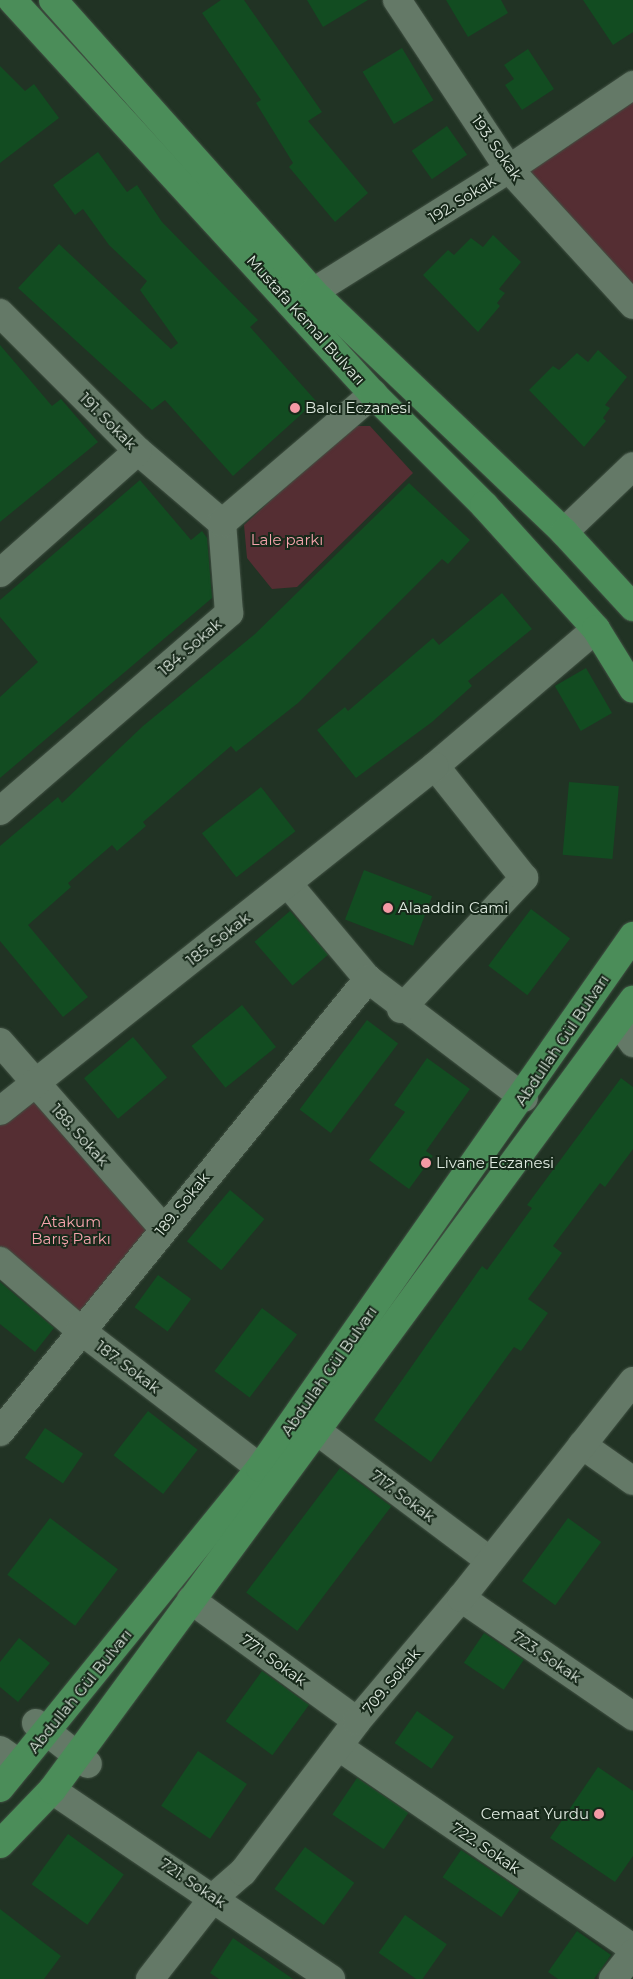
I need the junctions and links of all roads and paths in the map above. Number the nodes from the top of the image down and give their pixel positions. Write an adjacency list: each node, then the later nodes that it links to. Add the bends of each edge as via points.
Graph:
1 (12, 0): 9 (main road, Mustafa Kemal Bulvarı)
2 (53, 0): 6 (main road, Mustafa Kemal Bulvarı)
3 (397, 0): 5 (street, 193. Sokak)
4 (633, 84): 5 (street, 192. Sokak)
5 (509, 169): 6 (street, 192. Sokak); 7 (street, 193. Sokak)
6 (313, 292): 13 (main road, Mustafa Kemal Bulvarı)
7 (633, 305)
8 (0, 313): 10 (street, 191. Sokak)
9 (373, 394): 12 (street); 16 (main road, Mustafa Kemal Bulvarı, via 484,505)
10 (138, 451): 12 (street, 191. Sokak); 14 (street)
11 (633, 466): 13 (street)
12 (222, 522): 19 (street, 184. Sokak, via 229,614)
13 (564, 532): 15 (main road, Mustafa Kemal Bulvarı)
14 (0, 573)
15 (633, 607)
16 (596, 629): 17 (main road, Mustafa Kemal Bulvarı); 18 (street, 185. Sokak)
17 (633, 689)
18 (435, 766): 20 (street, 185. Sokak); 23 (street, via 524,878)
19 (0, 811)
20 (289, 885): 22 (street); 26 (street, 185. Sokak)
21 (633, 936): 27 (main road, Abdullah Gül Bulvarı)
22 (368, 979): 23 (street); 29 (street, 189. Sokak)
23 (401, 1009): 27 (street)
24 (628, 1021): 33 (main road, Abdullah Gül Bulvarı)
25 (0, 1042): 26 (street, 188. Sokak)
26 (34, 1083): 28 (street, 185. Sokak); 29 (street, 188. Sokak)
27 (524, 1098): 36 (main road, Abdullah Gül Bulvarı)
28 (0, 1111)
29 (163, 1228): 31 (street, 189. Sokak)
30 (0, 1261): 31 (street, 187. Sokak)
31 (80, 1330): 34 (street, 189. Sokak); 36 (street, 187. Sokak)
32 (633, 1381): 35 (street, 709. Sokak)
33 (317, 1431): 38 (street, 717. Sokak); 40 (main road, Abdullah Gül Bulvarı)
34 (0, 1432)
35 (582, 1445): 37 (street); 38 (street, 709. Sokak)
36 (260, 1468): 43 (main road, Abdullah Gül Bulvarı)
37 (633, 1481)
38 (490, 1561): 39 (street, 709. Sokak)
39 (461, 1598): 41 (street, 723. Sokak); 42 (street, 709. Sokak)
40 (191, 1600): 42 (street, 771. Sokak); 46 (main road, Abdullah Gül Bulvarı)
41 (633, 1716)
42 (357, 1721): 44 (street, 709. Sokak)
43 (42, 1727): 45 (main road, Abdullah Gül Bulvarı); 46 (street)
44 (339, 1747): 50 (street, 709. Sokak, via 243,1872); 51 (street, 722. Sokak)
45 (10, 1757): 47 (main road, Abdullah Gül Bulvarı)
46 (82, 1759): 48 (main road, Abdullah Gül Bulvarı)
47 (0, 1788)
48 (52, 1790): 49 (main road, Abdullah Gül Bulvarı); 50 (street, 721. Sokak)
49 (0, 1844)
50 (214, 1897): 53 (street, 709. Sokak); 54 (street, 721. Sokak)
51 (633, 1948)
52 (633, 1953): 55 (street)
53 (150, 1979)
54 (332, 1979)
55 (613, 1979)

